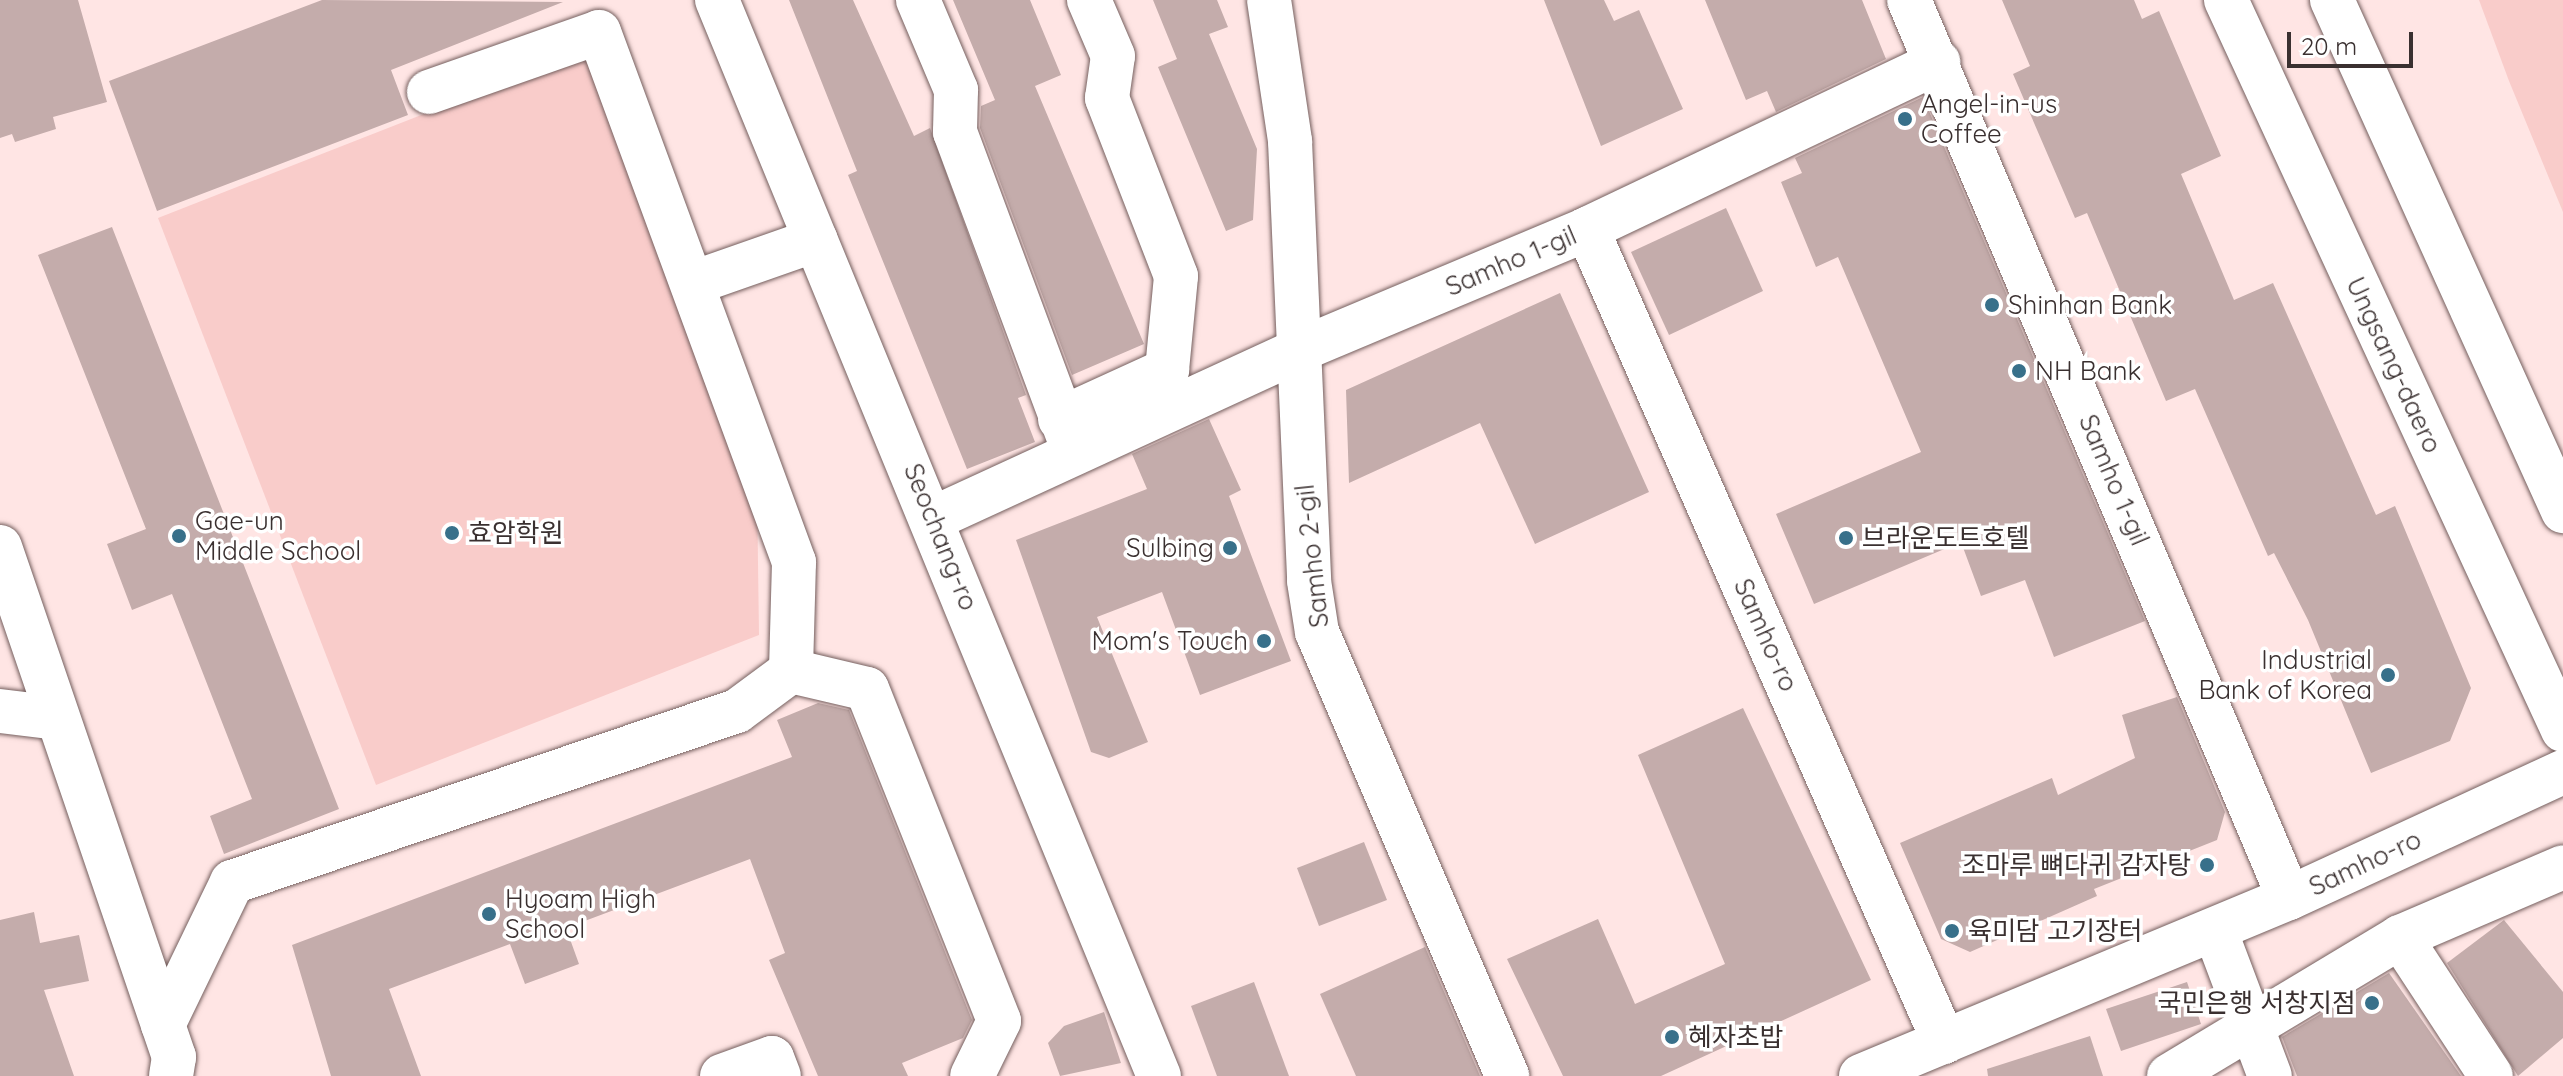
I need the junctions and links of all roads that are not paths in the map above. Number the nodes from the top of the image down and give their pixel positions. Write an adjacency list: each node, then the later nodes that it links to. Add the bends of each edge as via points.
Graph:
1 (717, 0): 11 (street, Seochang-ro)
2 (918, 0): 14 (street, via 956,90 955,132)
3 (1089, 0): 14 (street, via 1113,56 1107,98 1176,276 1167,370)
4 (1269, 0): 13 (street, Samho 2-gil, via 1290,141)
5 (1909, 0): 8 (street, Samho 1-gil)
6 (2226, 0): 21 (street, Ungsang-daero)
7 (2332, 0): 15 (street)
8 (1938, 62): 10 (street, Samho 1-gil); 24 (street, Samho 1-gil)
9 (429, 92): 12 (street, via 599,32)
10 (1587, 229): 13 (street, Samho 1-gil); 29 (street, Samho-ro)
11 (816, 240): 12 (street); 16 (street, Seochang-ro)
12 (693, 283): 18 (street, via 794,562)
13 (1297, 351): 14 (street, Samho 1-gil); 35 (street, Samho 2-gil, via 1317,632)
14 (1067, 434): 16 (street)
15 (2563, 511)
16 (934, 518): 34 (street, Seochang-ro)
17 (0, 547): 20 (street)
18 (791, 671): 28 (street, via 737,711 232,882); 33 (street, via 867,689 999,1021)
19 (0, 711): 20 (street)
20 (58, 718): 28 (street)
21 (2563, 730)
22 (2563, 772): 24 (street, Samho-ro)
23 (2563, 867): 26 (street)
24 (2289, 898): 25 (street, Samho-ro)
25 (2215, 930): 27 (street); 29 (street, Samho-ro)
26 (2400, 937): 27 (street); 39 (street)
27 (2247, 1023): 37 (street); 38 (street)
28 (163, 1025): 30 (street, via 174,1057)
29 (1944, 1042): 36 (street, Samho-ro)
30 (171, 1076)
31 (722, 1076): 32 (street, via 772,1058)
32 (779, 1076)
33 (972, 1076)
34 (1159, 1076)
35 (1507, 1076)
36 (1861, 1076)
37 (2169, 1076)
38 (2270, 1076)
39 (2491, 1076)

